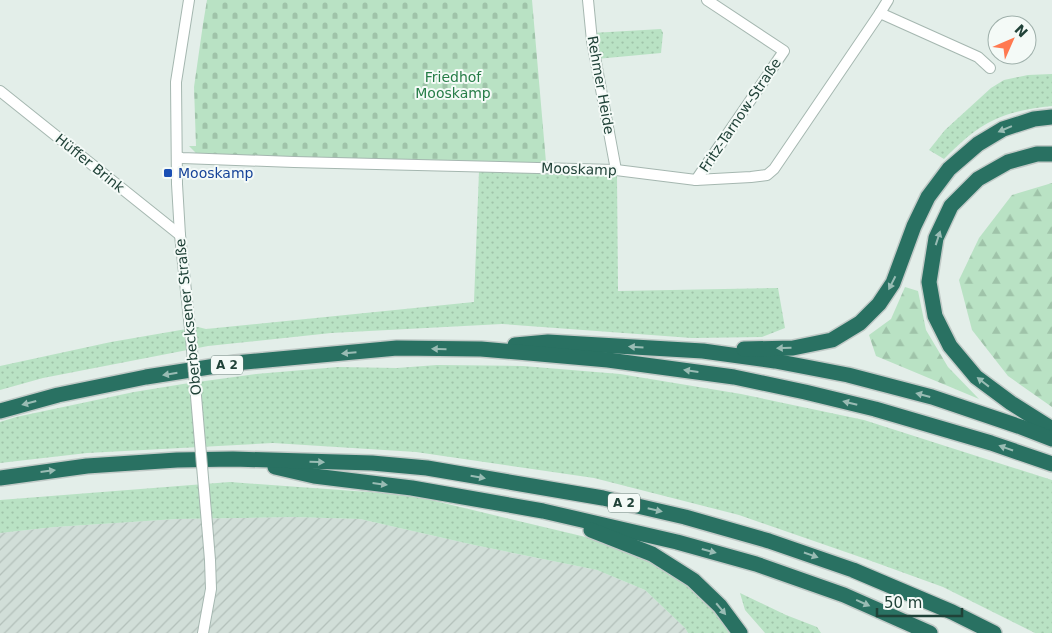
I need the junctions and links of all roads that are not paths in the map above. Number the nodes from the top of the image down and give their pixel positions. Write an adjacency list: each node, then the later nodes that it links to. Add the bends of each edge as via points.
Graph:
1 (189, 0): 10 (street, Oberbecksener Straße, via 176,82)
2 (588, 0): 11 (street, Rehmer Heide, via 592,42)
3 (707, 0): 12 (street, Fritz-Tarnow-Straße, via 784,51)
4 (888, 0): 5 (street, Mooskamp)
5 (880, 13): 6 (street, via 978,58); 12 (street, Mooskamp, via 774,169 767,175)
6 (990, 68)
7 (0, 91): 13 (street, Hüffer Brink)
8 (1052, 117): 15 (highway, one-way to 15, via 1003,129 978,144 949,169 928,197 893,283 879,304 860,323 832,340 792,348)
9 (1052, 154): 17 (highway, one-way to 9, via 976,377 950,346 935,316 929,282 936,238 951,206 978,179 1008,162 1037,154)
10 (177, 157): 11 (street, Mooskamp); 13 (street, Oberbecksener Straße)
11 (616, 170): 12 (street, Mooskamp)
12 (696, 180)
13 (180, 235): 23 (street, Oberbecksener Straße, bridge, via 210,560 211,589)
14 (481, 349): 15 (highway, one-way to 14, via 548,342); 16 (highway, A 2, one-way to 16, via 397,348 235,364 136,379); 20 (highway, A 2, one-way to 14, via 875,409 734,377 608,360)
15 (703, 351): 18 (highway, one-way to 15, via 932,397 848,375)
16 (0, 411)
17 (1052, 429)
18 (1052, 439)
19 (233, 459): 21 (highway, A 2, one-way to 19, via 87,466); 22 (highway, one-way to 22, via 314,476 412,488); 26 (highway, A 2, one-way to 26, via 426,468 602,498 769,541 853,570)
20 (1052, 464)
21 (0, 478)
22 (543, 511): 24 (highway, one-way to 24, via 652,554 693,580 720,606); 25 (highway, one-way to 25, via 756,564 844,595)
23 (203, 633)
24 (740, 633)
25 (930, 633)
26 (994, 633)

